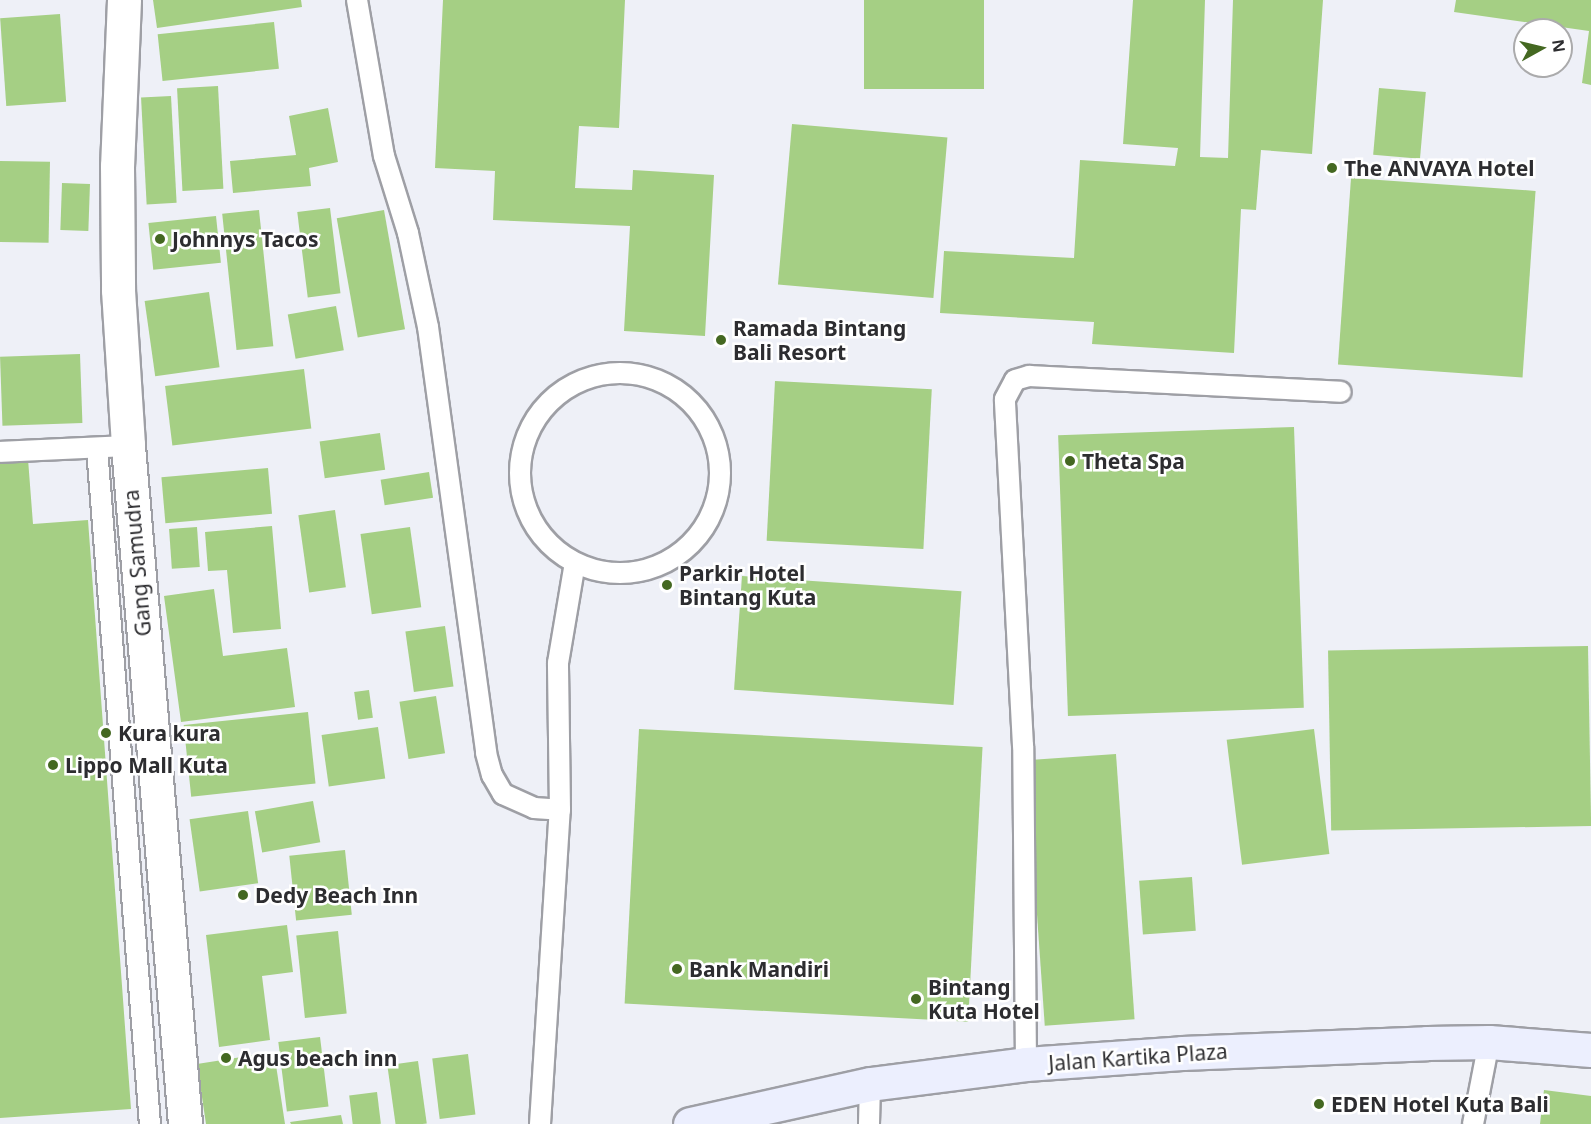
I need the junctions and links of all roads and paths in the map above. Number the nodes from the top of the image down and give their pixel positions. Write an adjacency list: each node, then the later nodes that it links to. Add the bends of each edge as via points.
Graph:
1 (124, 0): 4 (street, Gang Samudra)
2 (357, 0): 7 (lane, via 384,156 408,233 428,327 486,753 502,794 534,808)
3 (1341, 392): 10 (lane, via 1029,376 1015,380 1005,399 1023,746)
4 (112, 447): 5 (lane); 12 (lane); 13 (street, Gang Samudra)
5 (0, 452)
6 (574, 563): 6 (lane, via 552,548 535,527 524,503 520,477 522,450 531,425 547,403 567,386 592,375 645,375 669,385 702,415 717,447 720,482 711,516 696,539 677,556 653,568 627,574 609,573); 7 (lane, via 558,663)
7 (560, 810): 14 (lane)
8 (1489, 1042): 9 (main road, Jalan Kartika Plaza); 10 (main road, Jalan Kartika Plaza, via 1193,1053); 17 (lane)
9 (1591, 1050)
10 (1026, 1064): 11 (main road, Jalan Kartika Plaza)
11 (870, 1084): 15 (main road, Jalan Kartika Plaza); 16 (lane)
12 (150, 1124)
13 (185, 1124)
14 (540, 1124)
15 (690, 1124)
16 (868, 1124)
17 (1473, 1124)

